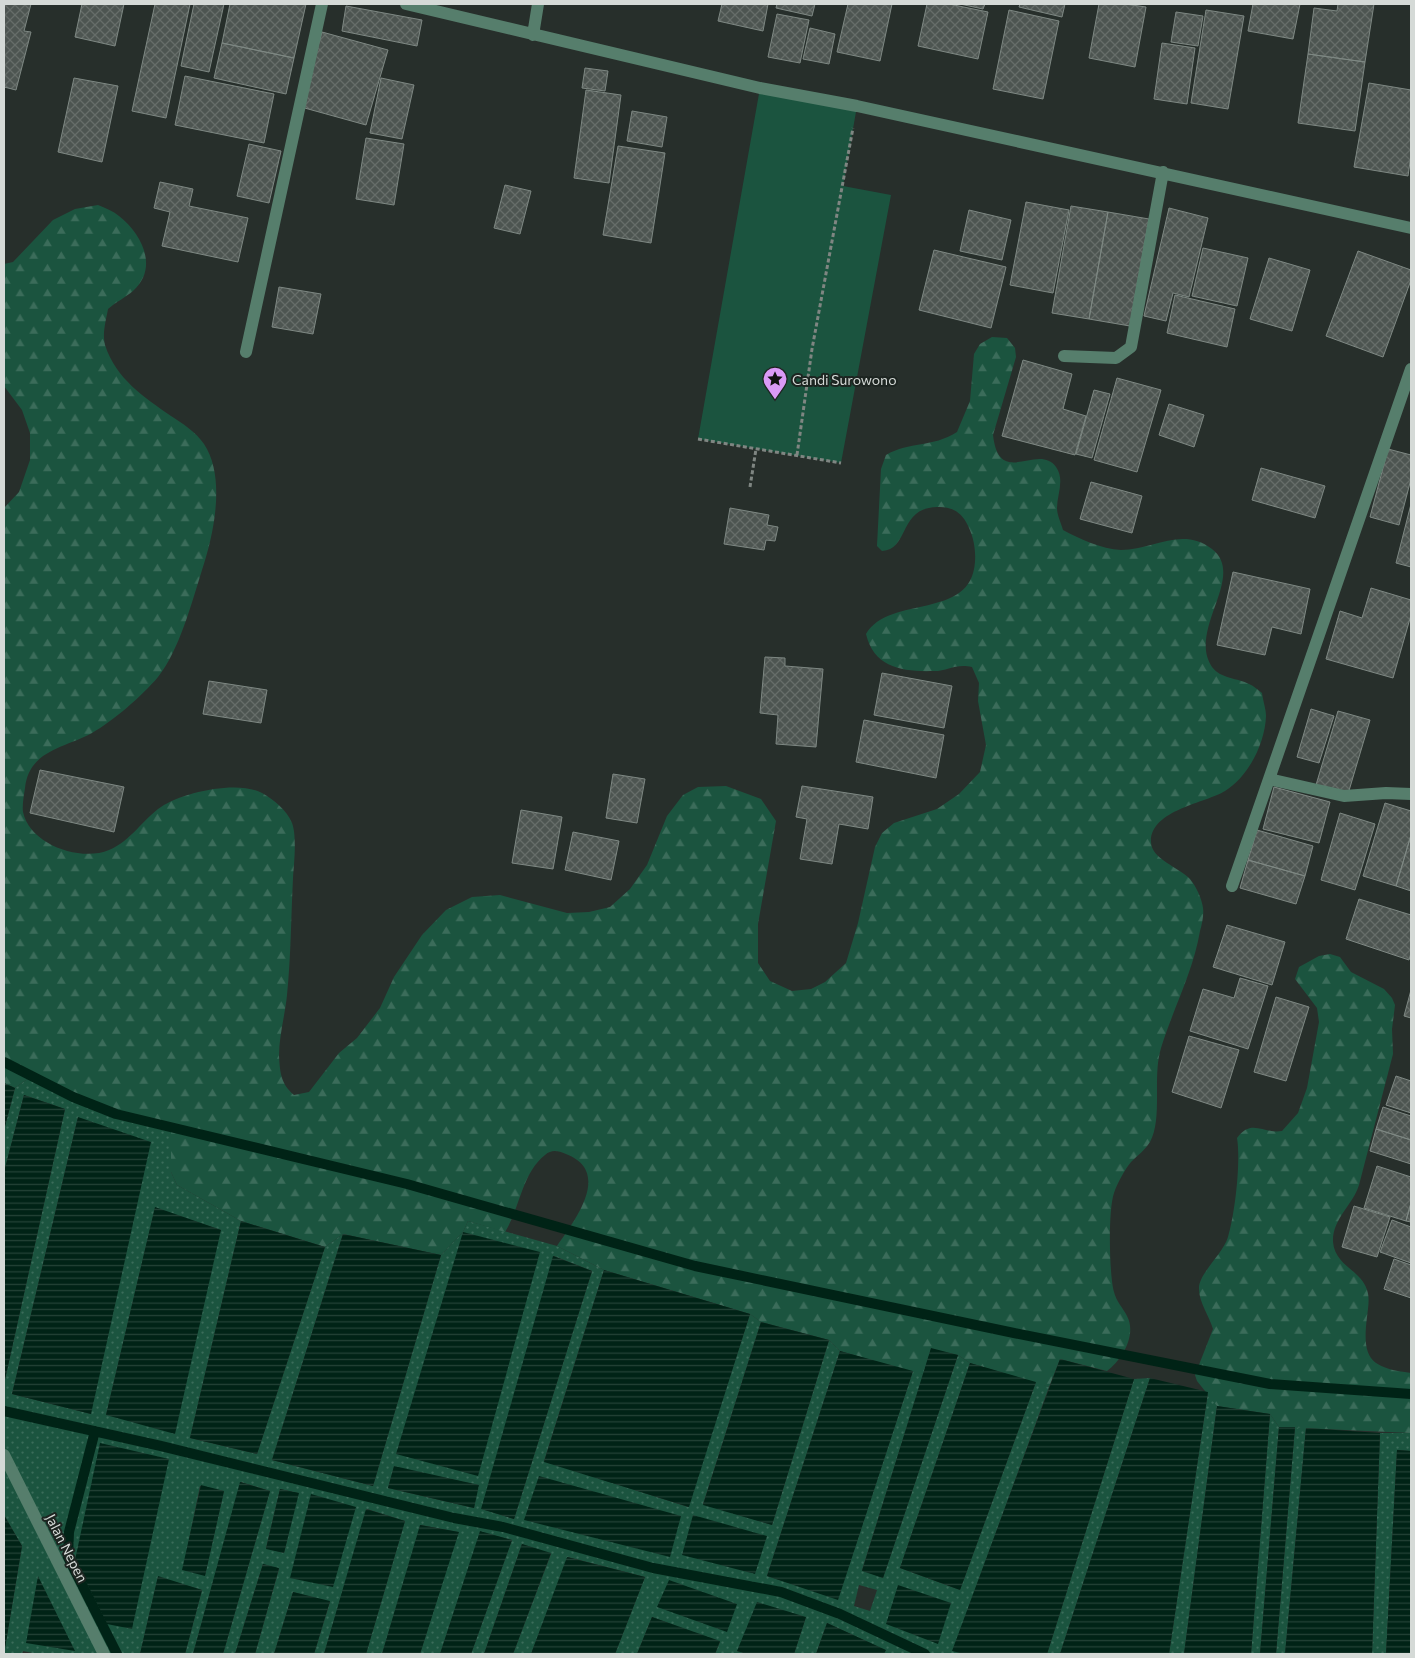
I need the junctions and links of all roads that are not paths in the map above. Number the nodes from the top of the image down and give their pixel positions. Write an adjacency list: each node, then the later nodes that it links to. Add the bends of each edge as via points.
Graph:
1 (322, 4): 7 (street)
2 (406, 4): 4 (street)
3 (538, 4): 4 (street)
4 (533, 35): 5 (street, via 760,88)
5 (1163, 172): 6 (street); 8 (street, via 1131,347 1116,358)
6 (1411, 228)
7 (246, 352)
8 (1064, 356)
9 (1411, 370): 10 (street)
10 (1269, 779): 11 (street, via 1344,796); 12 (street)
11 (1411, 794)
12 (1232, 886)
13 (4, 1454): 14 (street, Jalan Nepen)
14 (104, 1654)

